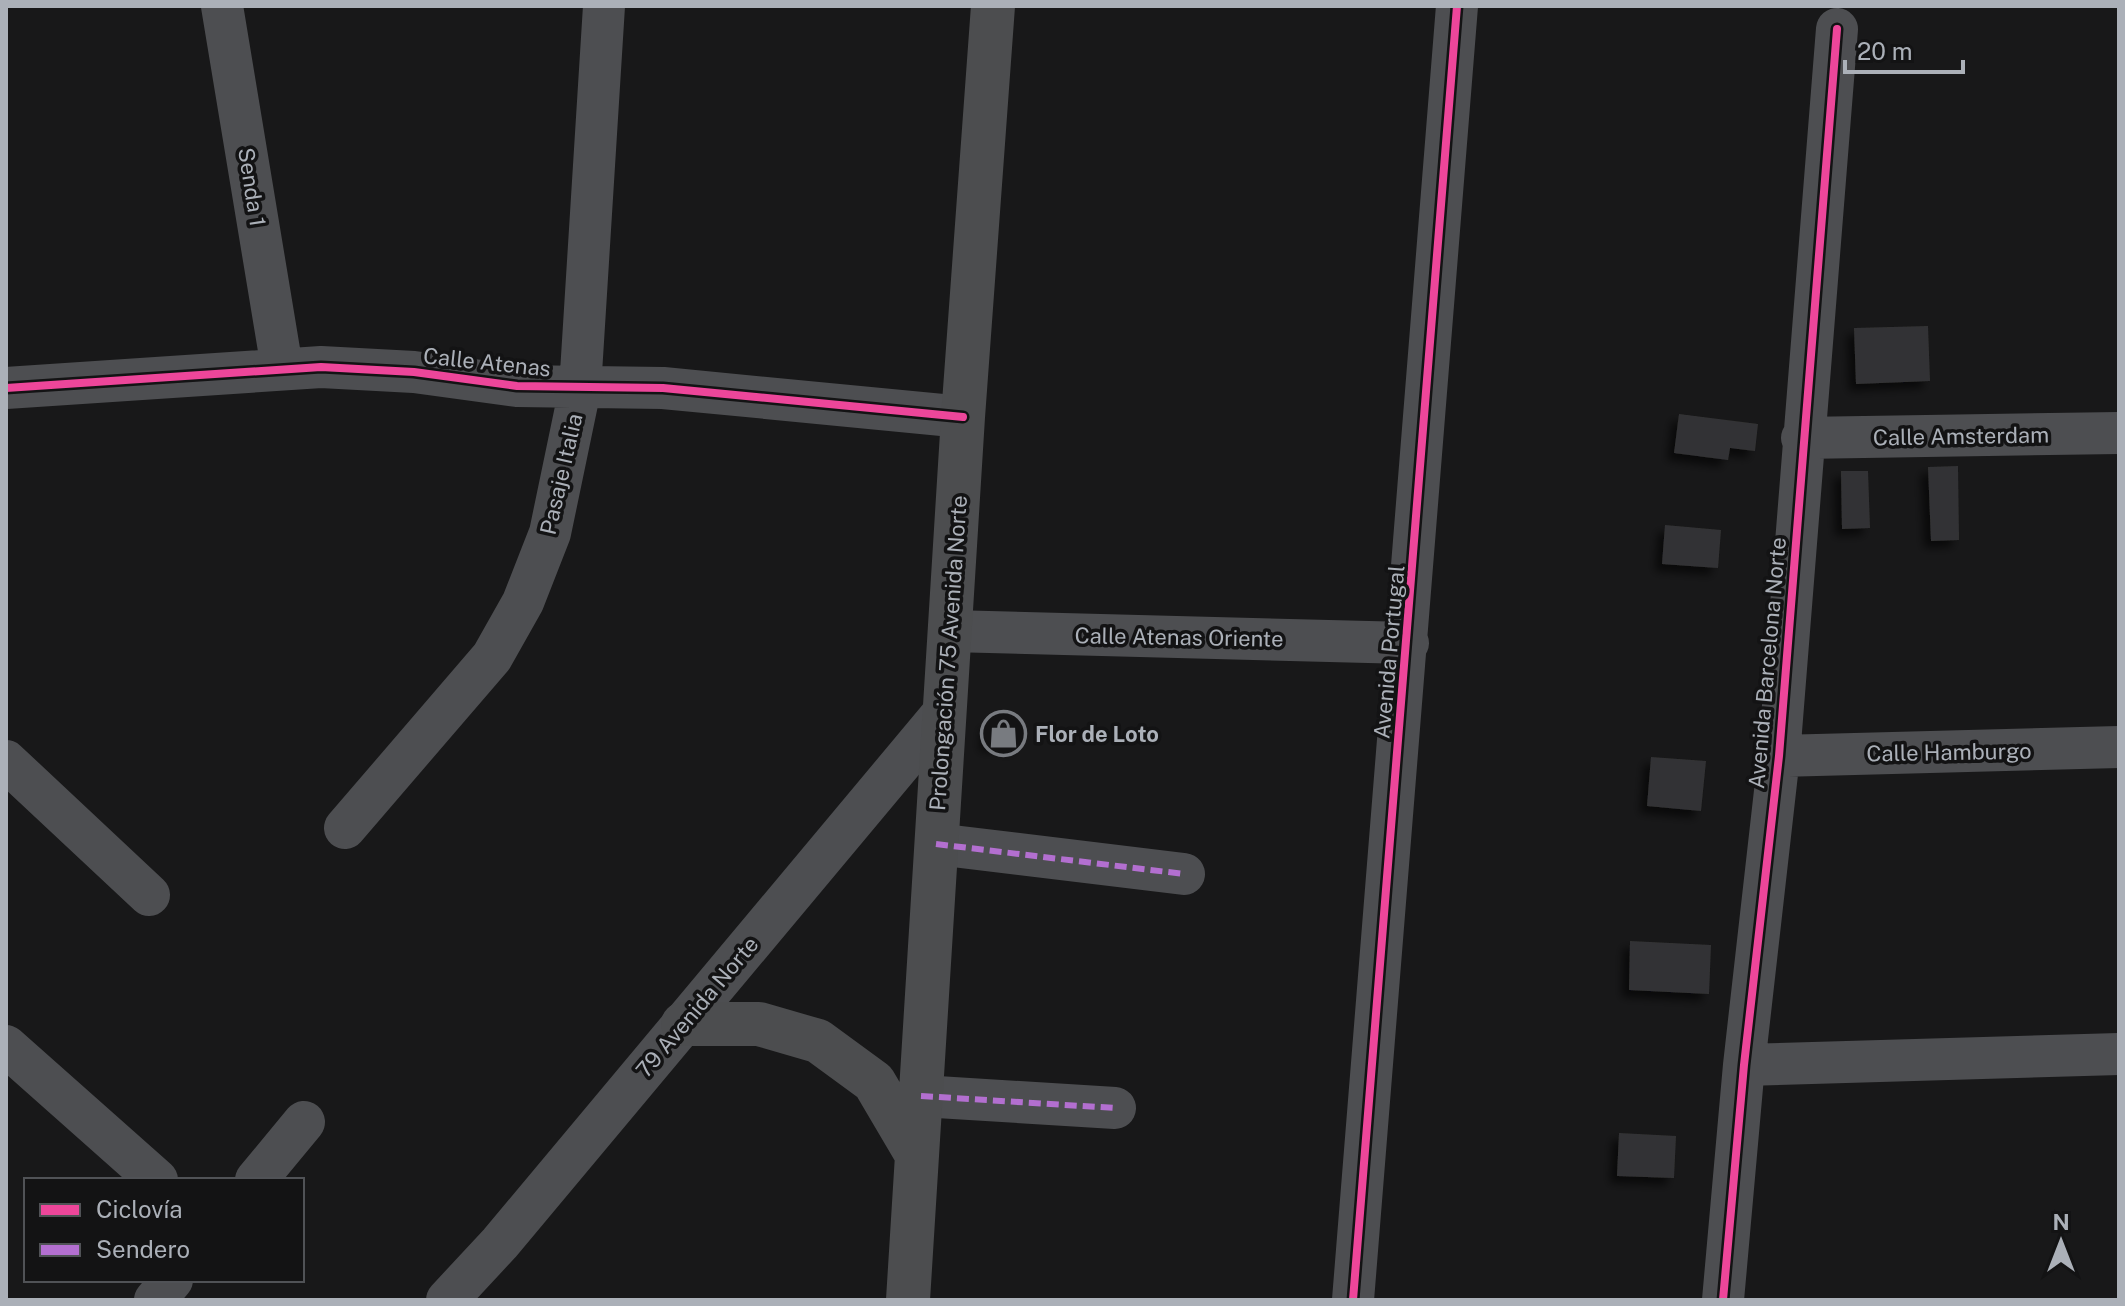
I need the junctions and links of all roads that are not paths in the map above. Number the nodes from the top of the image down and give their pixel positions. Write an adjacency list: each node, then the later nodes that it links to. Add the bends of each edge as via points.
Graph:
1 (222, 6): 6 (street, Senda 1)
2 (604, 6): 8 (street, Pasaje Italia)
3 (993, 6): 9 (main road, Prolongación 75 Avenida Norte)
4 (1457, 6): 13 (street, Avenida Portugal)
5 (1837, 29): 11 (street, Avenida Barcelona Norte)
6 (282, 368): 7 (street, Calle Atenas); 8 (street, Calle Atenas, via 414,372)
7 (6, 388)
8 (580, 389): 9 (street, Calle Atenas, via 663,388); 18 (street, Pasaje Italia, via 550,533 523,602 492,657)
9 (963, 417): 12 (main road, Prolongación 75 Avenida Norte)
10 (2119, 433): 11 (street, Calle Amsterdam)
11 (1802, 438): 16 (street, Avenida Barcelona Norte)
12 (950, 631): 13 (street, Calle Atenas Oriente); 14 (main road, Prolongación 75 Avenida Norte)
13 (1408, 643): 36 (street, Avenida Portugal)
14 (944, 712): 19 (main road, Prolongación 75 Avenida Norte); 22 (street, 79 Avenida Norte)
15 (2119, 747): 16 (street, Calle Hamburgo)
16 (1779, 756): 25 (street, Avenida Barcelona Norte)
17 (6, 761): 21 (street)
18 (345, 828)
19 (936, 844): 20 (street); 26 (main road, Prolongación 75 Avenida Norte)
20 (1184, 874)
21 (149, 895)
22 (683, 1024): 29 (main road, via 759,1024 818,1041 874,1082); 34 (street, 79 Avenida Norte)
23 (6, 1046): 30 (street)
24 (2119, 1054): 25 (street)
25 (1744, 1065): 37 (street, Avenida Barcelona Norte)
26 (921, 1096): 27 (street); 29 (main road, Prolongación 75 Avenida Norte)
27 (1115, 1108)
28 (304, 1122): 31 (street)
29 (917, 1155): 35 (main road, Prolongación 75 Avenida Norte)
30 (155, 1178)
31 (258, 1178)
32 (170, 1282): 33 (street)
33 (155, 1300)
34 (447, 1300)
35 (908, 1300)
36 (1353, 1300)
37 (1723, 1300)

